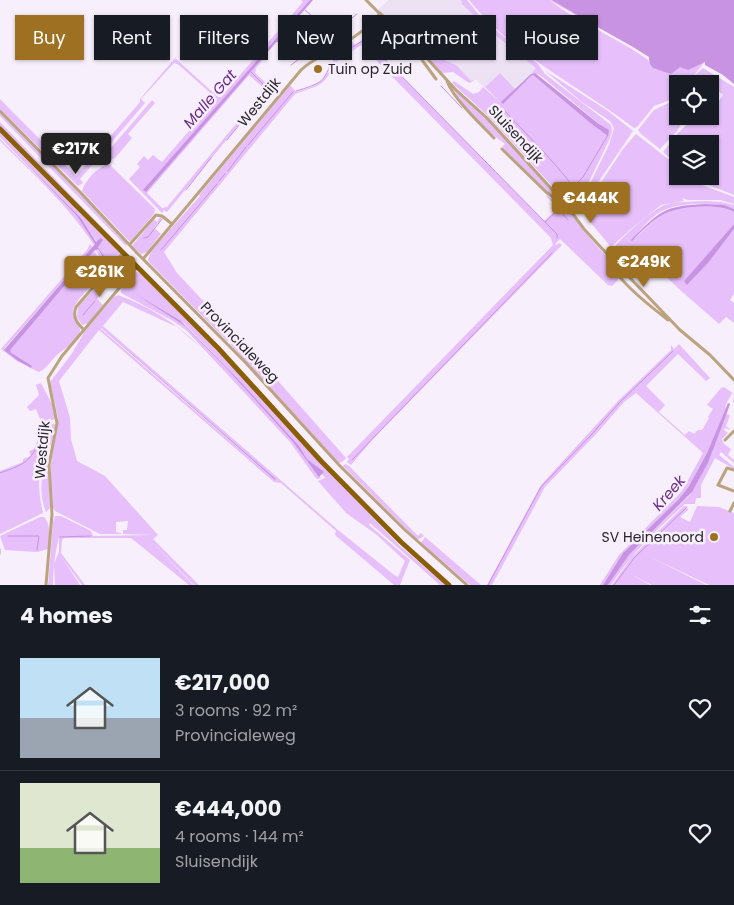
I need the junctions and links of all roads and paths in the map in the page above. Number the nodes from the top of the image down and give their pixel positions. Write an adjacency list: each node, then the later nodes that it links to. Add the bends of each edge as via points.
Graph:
1 (366, 0): 2 (street, Sluisendijk)
2 (380, 13): 3 (street, Sluisendijk); 13 (street, Westdijk, via 349,40 301,70)
3 (383, 15)
4 (422, 60): 6 (street, Sluisendijk)
5 (428, 60): 7 (street, Sluisendijk)
6 (436, 79)
7 (446, 80): 10 (street, Sluisendijk, via 468,111); 12 (street, Sluisendijk, via 487,118)
8 (0, 111): 17 (street, Provincialeweg)
9 (0, 129): 18 (main road, Provincialeweg)
10 (494, 138)
11 (502, 149): 12 (street, Sluisendijk, via 548,194)
12 (567, 206): 15 (street, Sluisendijk)
13 (172, 224): 14 (street, via 156,215); 17 (street, Westdijk)
14 (131, 243)
15 (607, 254): 19 (street, Sluisendijk); 19 (street, via 621,278)
16 (121, 255): 20 (street, via 75,309 75,319)
17 (143, 259): 30 (street, Provincialeweg, via 375,501)
18 (137, 267): 20 (street, Westdijk); 29 (main road, Provincialeweg, via 218,348 311,449)
19 (675, 325): 21 (street)
20 (84, 330): 28 (street, Westdijk, via 48,378 57,423 49,465 52,514)
21 (734, 380)
22 (734, 431): 23 (street)
23 (725, 440)
24 (734, 470): 25 (street, via 726,468 718,485)
25 (734, 490)
26 (734, 502): 27 (street)
27 (730, 511)
28 (46, 585)
29 (449, 585)
30 (467, 585)

